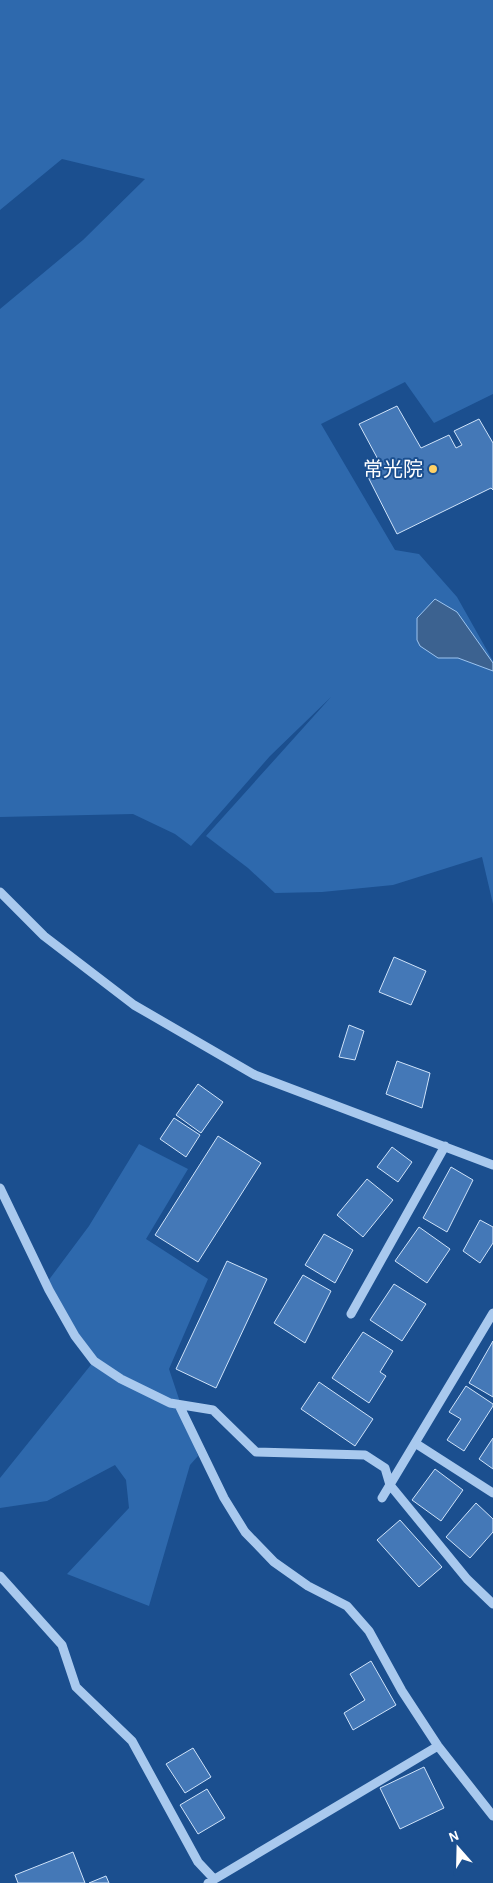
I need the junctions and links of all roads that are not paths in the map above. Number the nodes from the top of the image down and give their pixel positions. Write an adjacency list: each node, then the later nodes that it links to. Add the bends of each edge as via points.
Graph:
1 (0, 892): 2 (street, via 44,936 134,1005 247,1070)
2 (445, 1146): 3 (street); 6 (street)
3 (493, 1165)
4 (0, 1188): 7 (street, via 49,1290 75,1336 94,1361 121,1379)
5 (493, 1313): 8 (street)
6 (351, 1314)
7 (179, 1405): 9 (street, via 213,1410 256,1452 365,1455 385,1468); 14 (street, via 224,1498 245,1532 274,1562 308,1586 347,1606 369,1631 402,1691)
8 (415, 1443): 9 (street); 10 (street)
9 (390, 1485): 11 (street); 13 (street, via 467,1579)
10 (493, 1493)
11 (382, 1498)
12 (0, 1576): 16 (street, via 62,1645 76,1687 132,1741)
13 (493, 1604)
14 (438, 1746): 15 (street); 16 (street)
15 (493, 1816)
16 (211, 1881)

